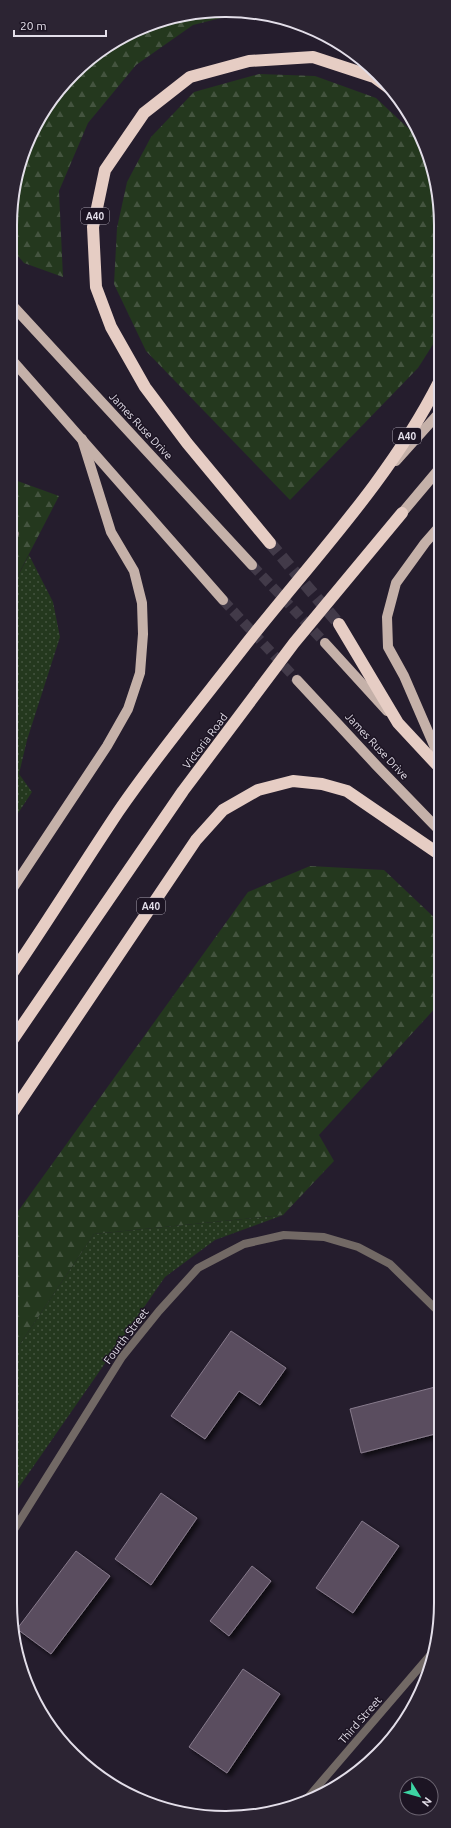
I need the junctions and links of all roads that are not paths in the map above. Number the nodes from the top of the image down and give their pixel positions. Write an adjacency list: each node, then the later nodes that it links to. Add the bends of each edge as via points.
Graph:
1 (371, 76): 11 (highway, A40, via 313,57 248,60 190,77 144,113 105,170 93,227 96,287 111,327 144,387)
2 (17, 310): 12 (main road, James Ruse Drive)
3 (17, 366): 6 (main road)
4 (434, 391): 8 (highway, A40)
5 (434, 420): 8 (main road)
6 (82, 439): 13 (main road); 22 (main road, via 111,532 134,571 142,603 140,674 128,709 107,746)
7 (434, 475): 9 (main road, Victoria Road)
8 (372, 488): 23 (highway, A40, via 148,770)
9 (402, 513): 24 (highway, Victoria Road, via 294,643 183,791)
10 (434, 533): 18 (main road, via 396,583 387,617 388,647 404,676)
11 (270, 543)
12 (252, 565)
13 (223, 600)
14 (339, 624): 17 (highway)
15 (325, 643): 17 (main road)
16 (297, 680): 20 (main road, James Ruse Drive)
17 (398, 722): 19 (highway)
18 (434, 745)
19 (434, 762)
20 (434, 825)
21 (434, 851): 25 (highway, A40, via 347,791 322,784 293,781 258,790 223,810 196,840)
22 (17, 882)
23 (17, 966)
24 (17, 1033)
25 (17, 1106)
26 (434, 1307): 27 (lane, Fourth Street, via 390,1264 358,1247 324,1237 284,1235 244,1244 198,1268 122,1357)
27 (17, 1525)
28 (426, 1660): 29 (lane, Third Street)
29 (314, 1791)

